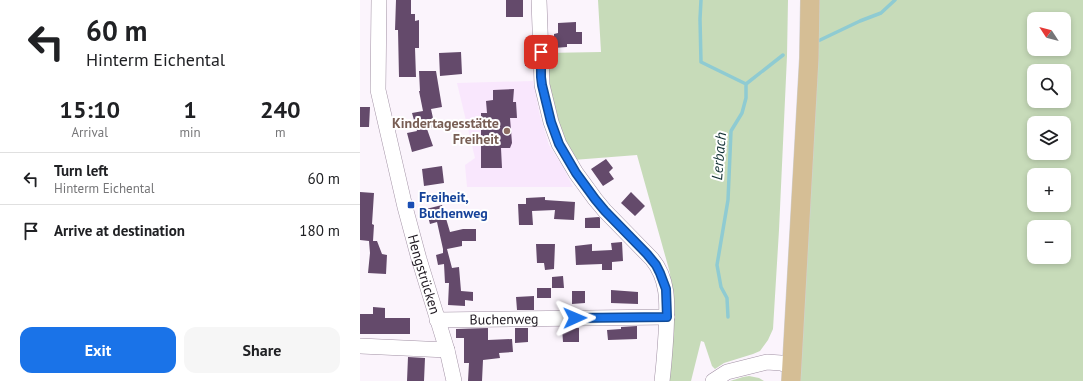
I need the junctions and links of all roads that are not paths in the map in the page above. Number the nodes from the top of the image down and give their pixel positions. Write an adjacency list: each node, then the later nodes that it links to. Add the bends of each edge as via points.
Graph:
1 (379, 0): 6 (street, Hengstrücken, via 378,90 405,207)
2 (539, 0): 5 (street, via 541,77 554,132 570,164 595,199 658,267 666,289)
3 (798, 0): 9 (main road)
4 (810, 0): 9 (main road, via 809,58)
5 (667, 317): 6 (street, Buchenweg); 11 (street)
6 (437, 320): 8 (street, Hengstrücken)
7 (360, 346): 8 (street)
8 (447, 350): 10 (street, Hengstrücken)
9 (785, 372): 12 (street, via 767,362 727,372)
10 (454, 381)
11 (662, 381)
12 (713, 381)

